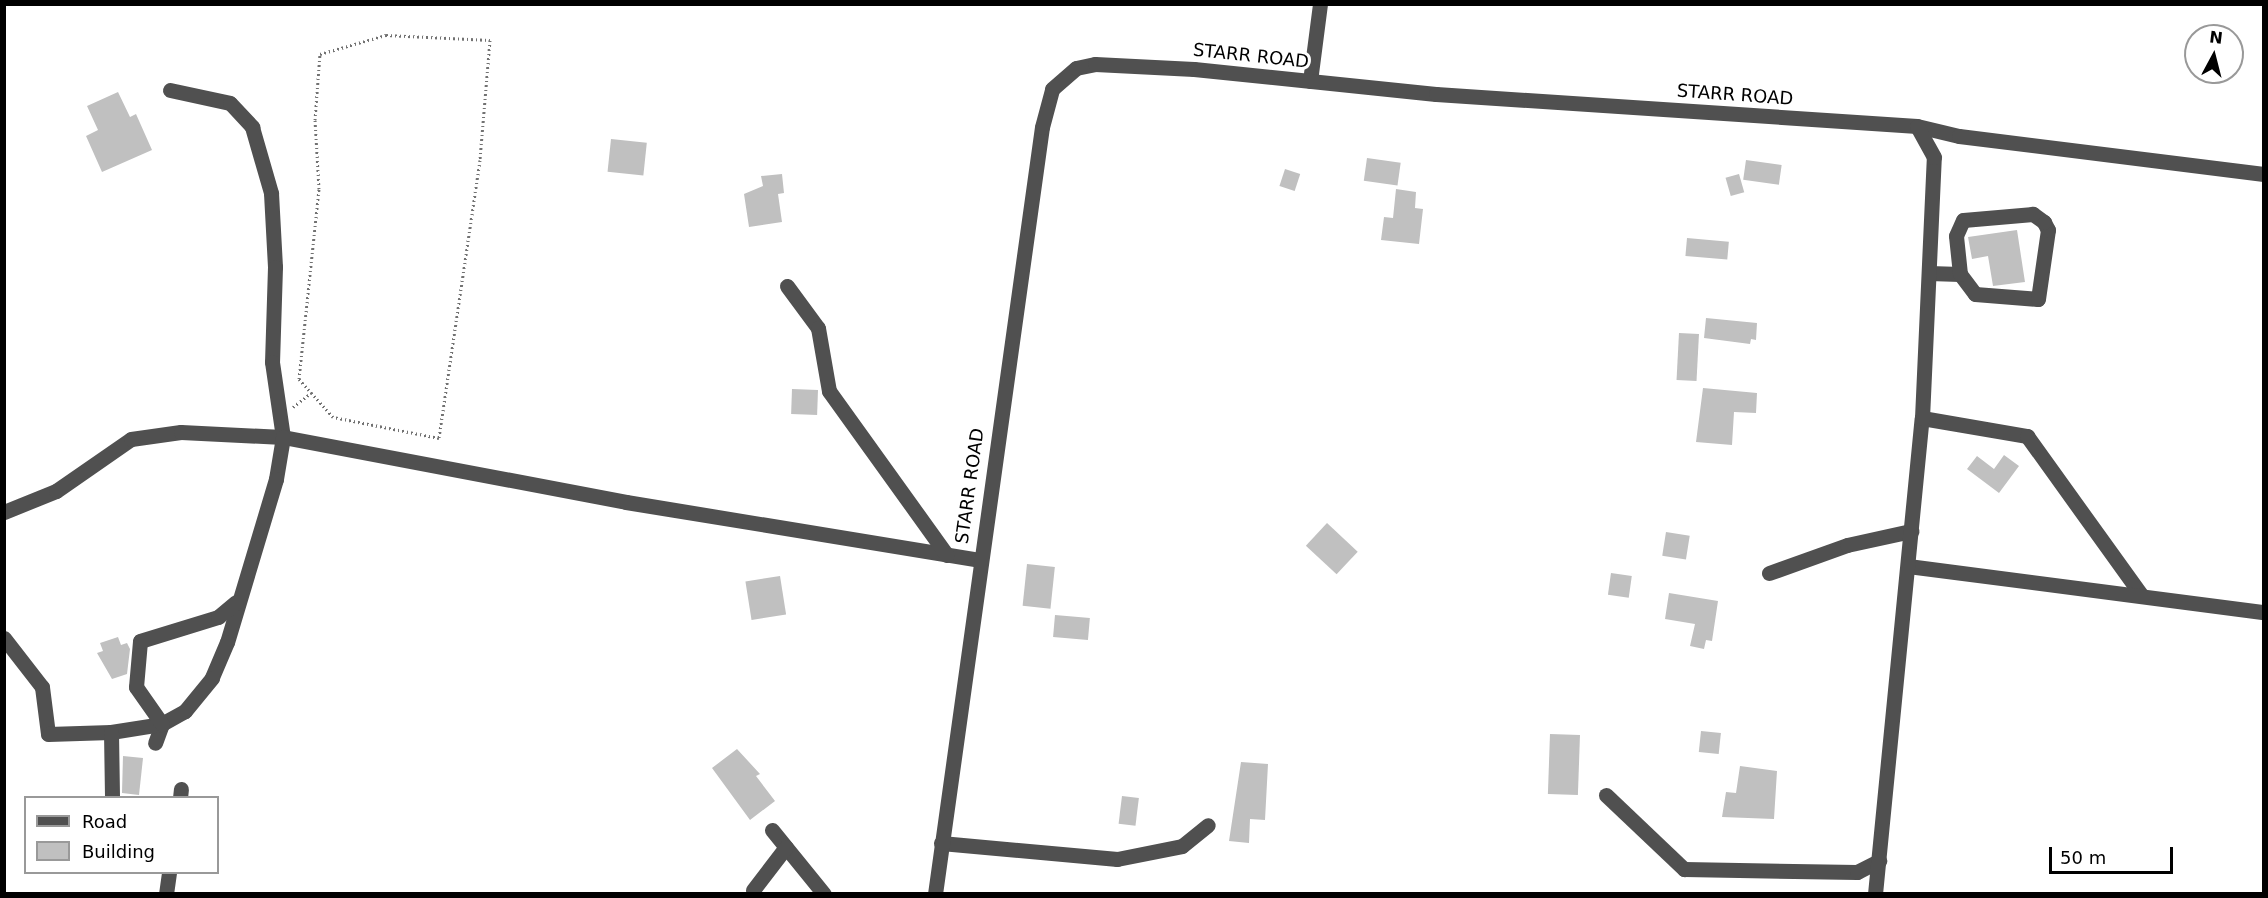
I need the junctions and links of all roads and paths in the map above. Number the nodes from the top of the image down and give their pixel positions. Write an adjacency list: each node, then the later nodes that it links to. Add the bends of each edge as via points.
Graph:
1 (1320, 4): 3 (street)
2 (490, 40): 2 (path, via 480,160 439,438 333,417 298,379 319,189 315,120 320,54 386,35)
3 (1310, 81): 5 (street, STARR ROAD); 15 (street, STARR ROAD, via 1095,64 1076,68 1052,89 1042,127)
4 (171, 90): 11 (street, via 230,103 252,126 270,193 275,267 272,362)
5 (1917, 126): 6 (street, STARR ROAD, via 1959,136); 7 (street, via 1934,157)
6 (2264, 174)
7 (1929, 273): 8 (street); 10 (street)
8 (1960, 274): 8 (street, via 1975,294 2038,299 2048,230 2044,222 2033,214 1963,220 1956,236)
9 (787, 286): 14 (street, via 818,328 829,391)
10 (1922, 418): 13 (street); 18 (street, via 2027,436)
11 (283, 437): 12 (street, via 181,432 131,439 56,491); 14 (street, via 626,502); 19 (street, via 276,479)
12 (4, 512)
13 (1911, 531): 16 (street); 17 (street, via 1847,545)
14 (947, 555): 15 (street)
15 (979, 560): 29 (street, STARR ROAD)
16 (1908, 567): 18 (street); 31 (street)
17 (1769, 573)
18 (2142, 596): 20 (street)
19 (236, 602): 22 (street, via 227,642 212,678 184,711); 22 (street, via 218,617 140,642 136,687)
20 (2264, 612)
21 (4, 638): 23 (street, via 42,687 48,734)
22 (162, 723): 23 (street); 24 (street)
23 (111, 732): 26 (street)
24 (156, 743)
25 (1605, 795): 31 (street, via 1684,869 1847,873)
26 (112, 796)
27 (1208, 825): 29 (street, via 1182,846 1117,858)
28 (772, 830): 30 (street)
29 (941, 843): 36 (street, STARR ROAD)
30 (786, 847): 33 (street); 35 (street)
31 (1879, 861): 37 (street)
32 (169, 874): 34 (street)
33 (753, 890)
34 (166, 894)
35 (824, 894)
36 (935, 894)
37 (1875, 894)

